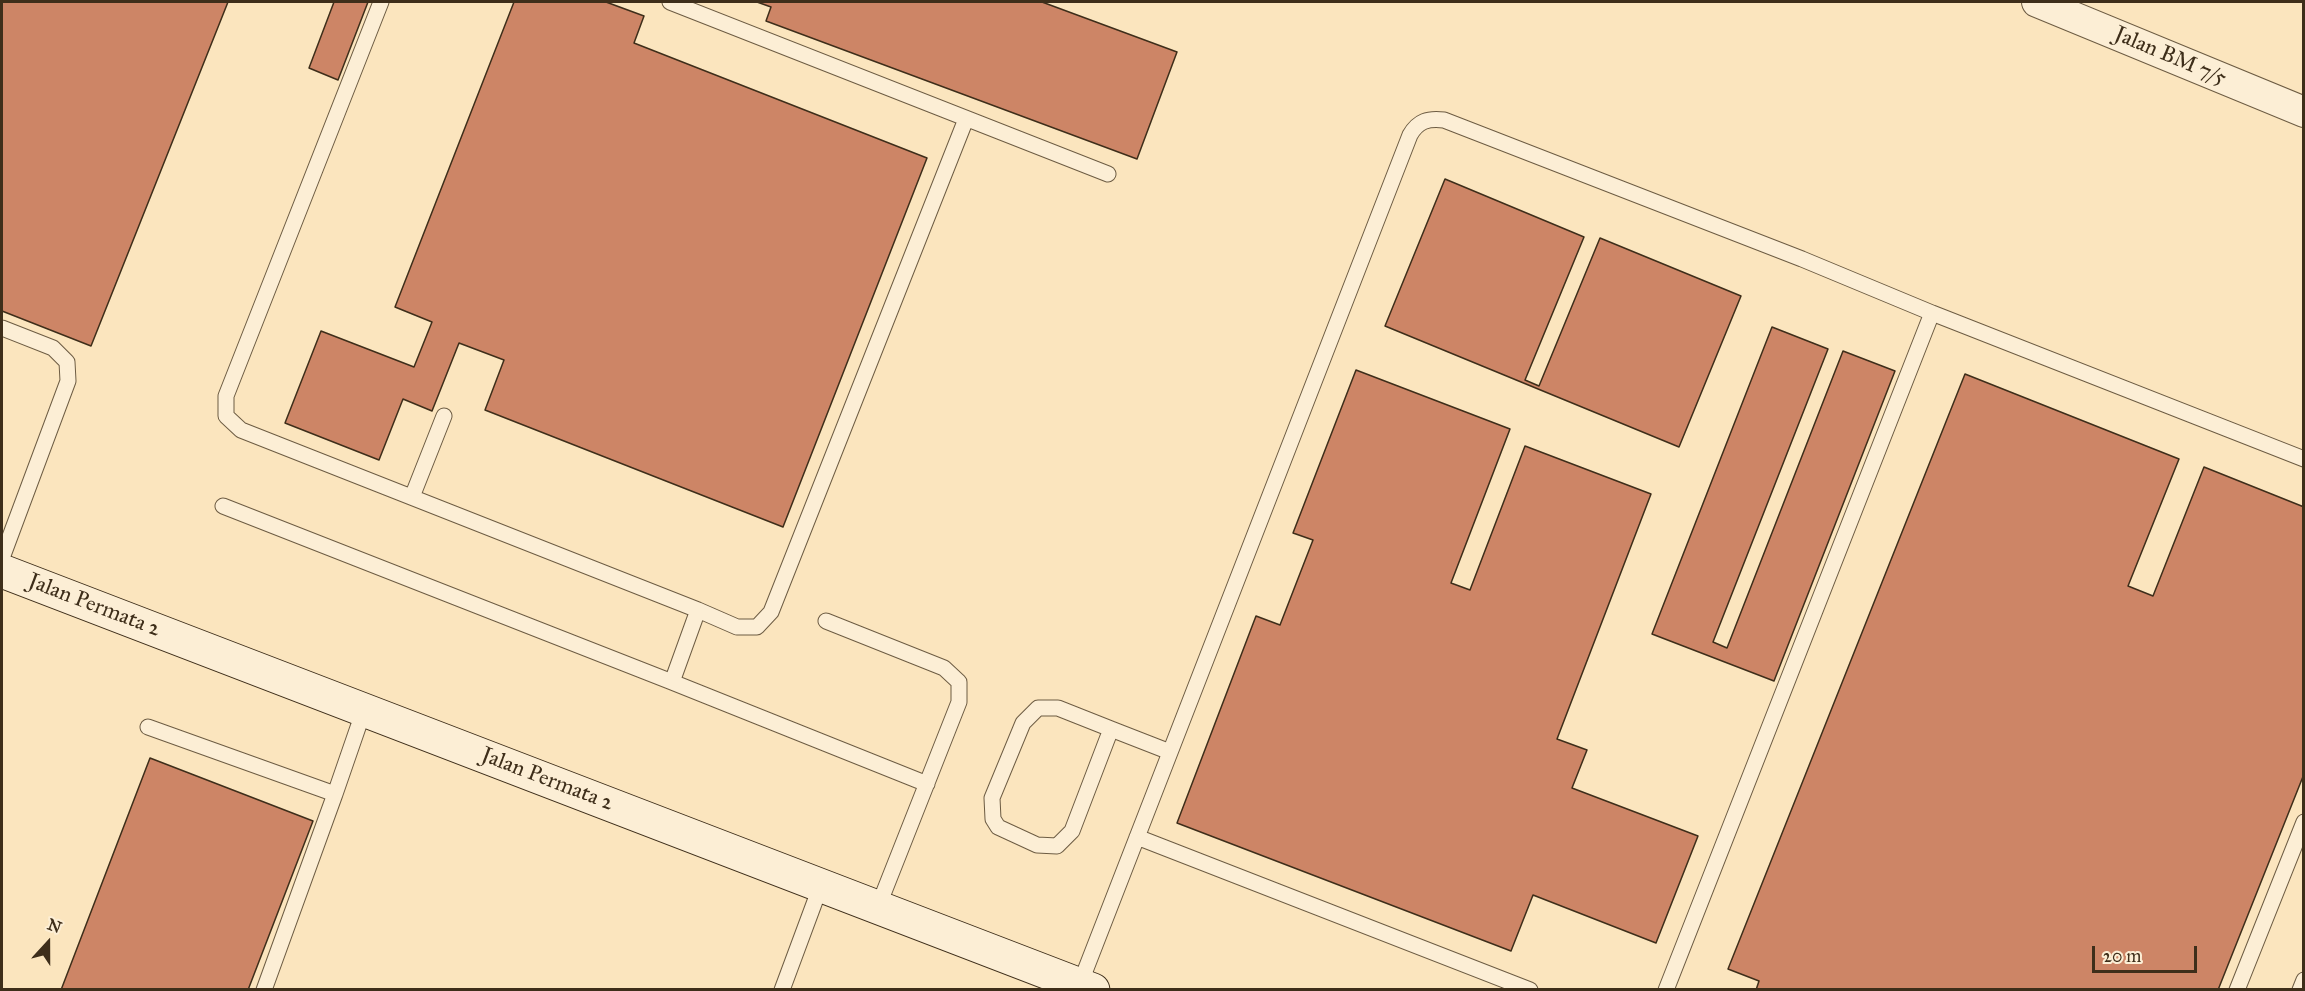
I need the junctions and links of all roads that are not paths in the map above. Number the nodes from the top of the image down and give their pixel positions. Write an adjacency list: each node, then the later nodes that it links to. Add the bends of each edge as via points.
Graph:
1 (381, 2): 11 (lane, via 226,396 226,416 241,430)
2 (670, 2): 5 (lane)
3 (2037, 2): 4 (street, Jalan BM 7/5)
4 (2304, 112)
5 (966, 119): 6 (lane); 15 (lane, via 771,612 757,627 737,627)
6 (1108, 174)
7 (1932, 313): 10 (lane); 21 (lane, via 1444,120 1424,121 1410,135); 33 (lane)
8 (2, 328): 13 (lane, via 53,348 68,362 68,381)
9 (444, 416): 11 (lane)
10 (2304, 459)
11 (412, 497): 15 (lane)
12 (223, 506): 17 (lane)
13 (2, 558)
14 (2, 571): 18 (street, Jalan Permata 2)
15 (698, 610): 17 (lane)
16 (826, 621): 22 (lane, via 944,668 959,682 959,702)
17 (672, 682): 22 (lane)
18 (364, 710): 23 (lane); 26 (street, Jalan Permata 2)
19 (148, 727): 23 (lane)
20 (1111, 729): 20 (lane, via 1072,831 1057,846 1037,845 998,827 993,819 992,798 1023,723 1038,708 1058,708); 21 (lane)
21 (1170, 752): 25 (lane)
22 (927, 784): 27 (lane)
23 (335, 794): 30 (lane)
24 (2304, 822): 34 (lane)
25 (1137, 837): 29 (lane); 32 (lane)
26 (821, 885): 27 (street, Jalan Permata 2); 31 (lane)
27 (878, 907): 29 (street, Jalan Permata 2)
28 (2304, 980): 35 (lane)
29 (1087, 987)
30 (264, 990)
31 (782, 990)
32 (1530, 990)
33 (1666, 990)
34 (2237, 990)
35 (2300, 990)

